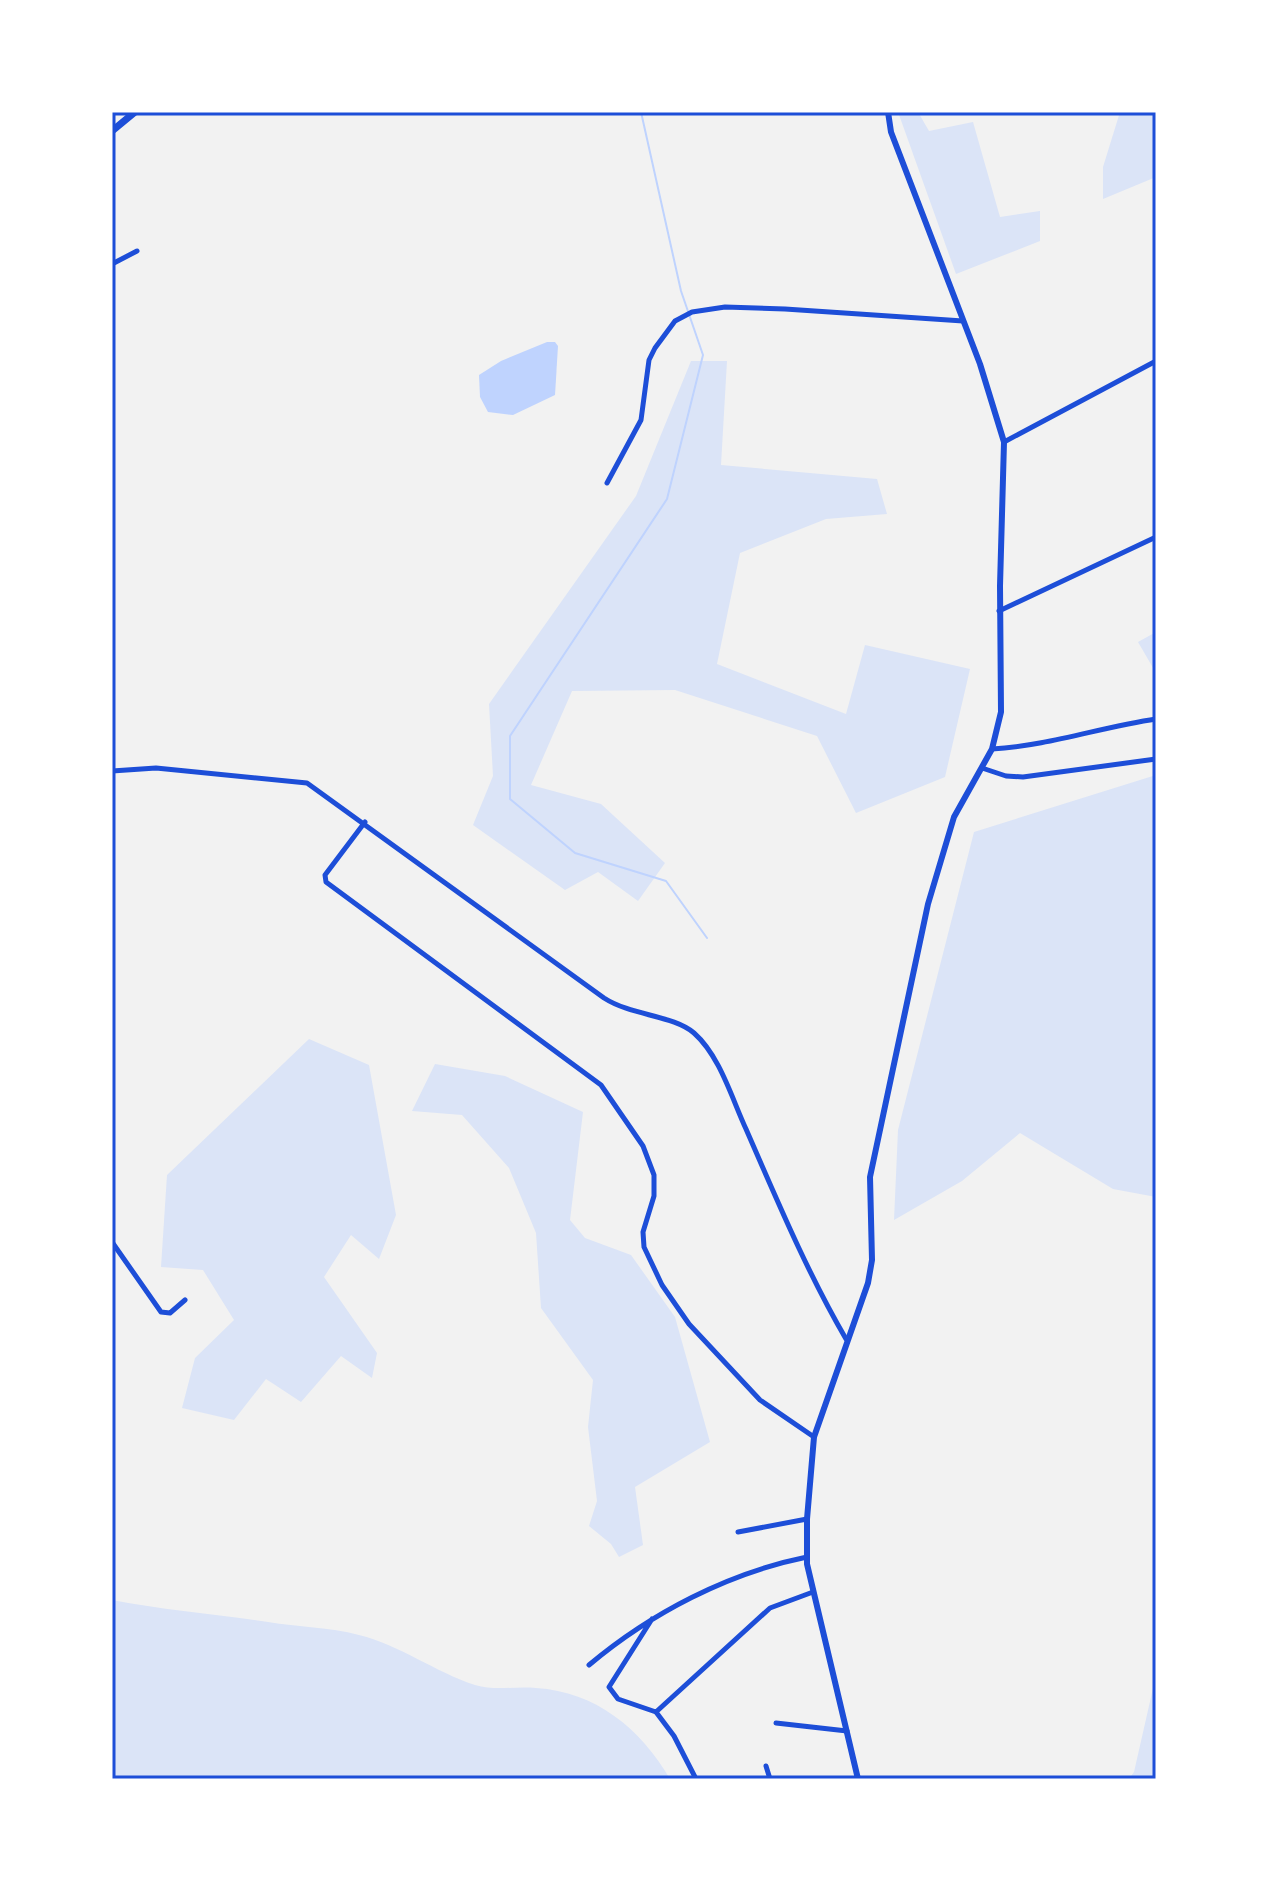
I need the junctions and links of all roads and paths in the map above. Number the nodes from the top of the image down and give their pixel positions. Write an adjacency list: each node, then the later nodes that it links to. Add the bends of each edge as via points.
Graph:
1 (135, 112): 3 (main road)
2 (888, 112): 6 (street)
3 (112, 131)
4 (137, 251): 5 (street)
5 (112, 264)
6 (963, 321): 8 (street); 9 (street, via 725,307 692,312 675,321 649,360 641,420)
7 (1156, 361): 8 (street)
8 (1004, 442): 11 (street)
9 (607, 483)
10 (1156, 537): 11 (street)
11 (999, 611): 13 (street, via 1001,712)
12 (1156, 719): 13 (street, via 1070,739)
13 (992, 749): 15 (street)
14 (1156, 759): 15 (street, via 1023,777)
15 (982, 768): 20 (street, via 954,817 928,904 872,1164 868,1283)
16 (112, 771): 17 (street, via 156,768 299,781)
17 (365, 822): 20 (street, via 604,998 695,1034 718,1069); 21 (street, via 325,875 326,882 601,1085 643,1146 654,1175 644,1247 662,1285 689,1324 760,1400)
18 (112, 1242): 19 (street, via 161,1312 170,1313)
19 (185, 1300)
20 (846, 1339): 21 (street)
21 (814, 1437): 22 (street)
22 (807, 1519): 23 (street); 24 (street)
23 (738, 1532)
24 (807, 1557): 25 (street); 26 (street, via 737,1577)
25 (813, 1592): 28 (street, via 770,1608); 30 (street)
26 (652, 1619): 27 (street); 28 (street, via 609,1687 618,1699)
27 (589, 1665)
28 (656, 1712): 32 (street)
29 (776, 1723): 30 (street)
30 (847, 1731): 34 (street)
31 (766, 1766): 33 (street)
32 (696, 1779)
33 (770, 1779)
34 (858, 1779)

